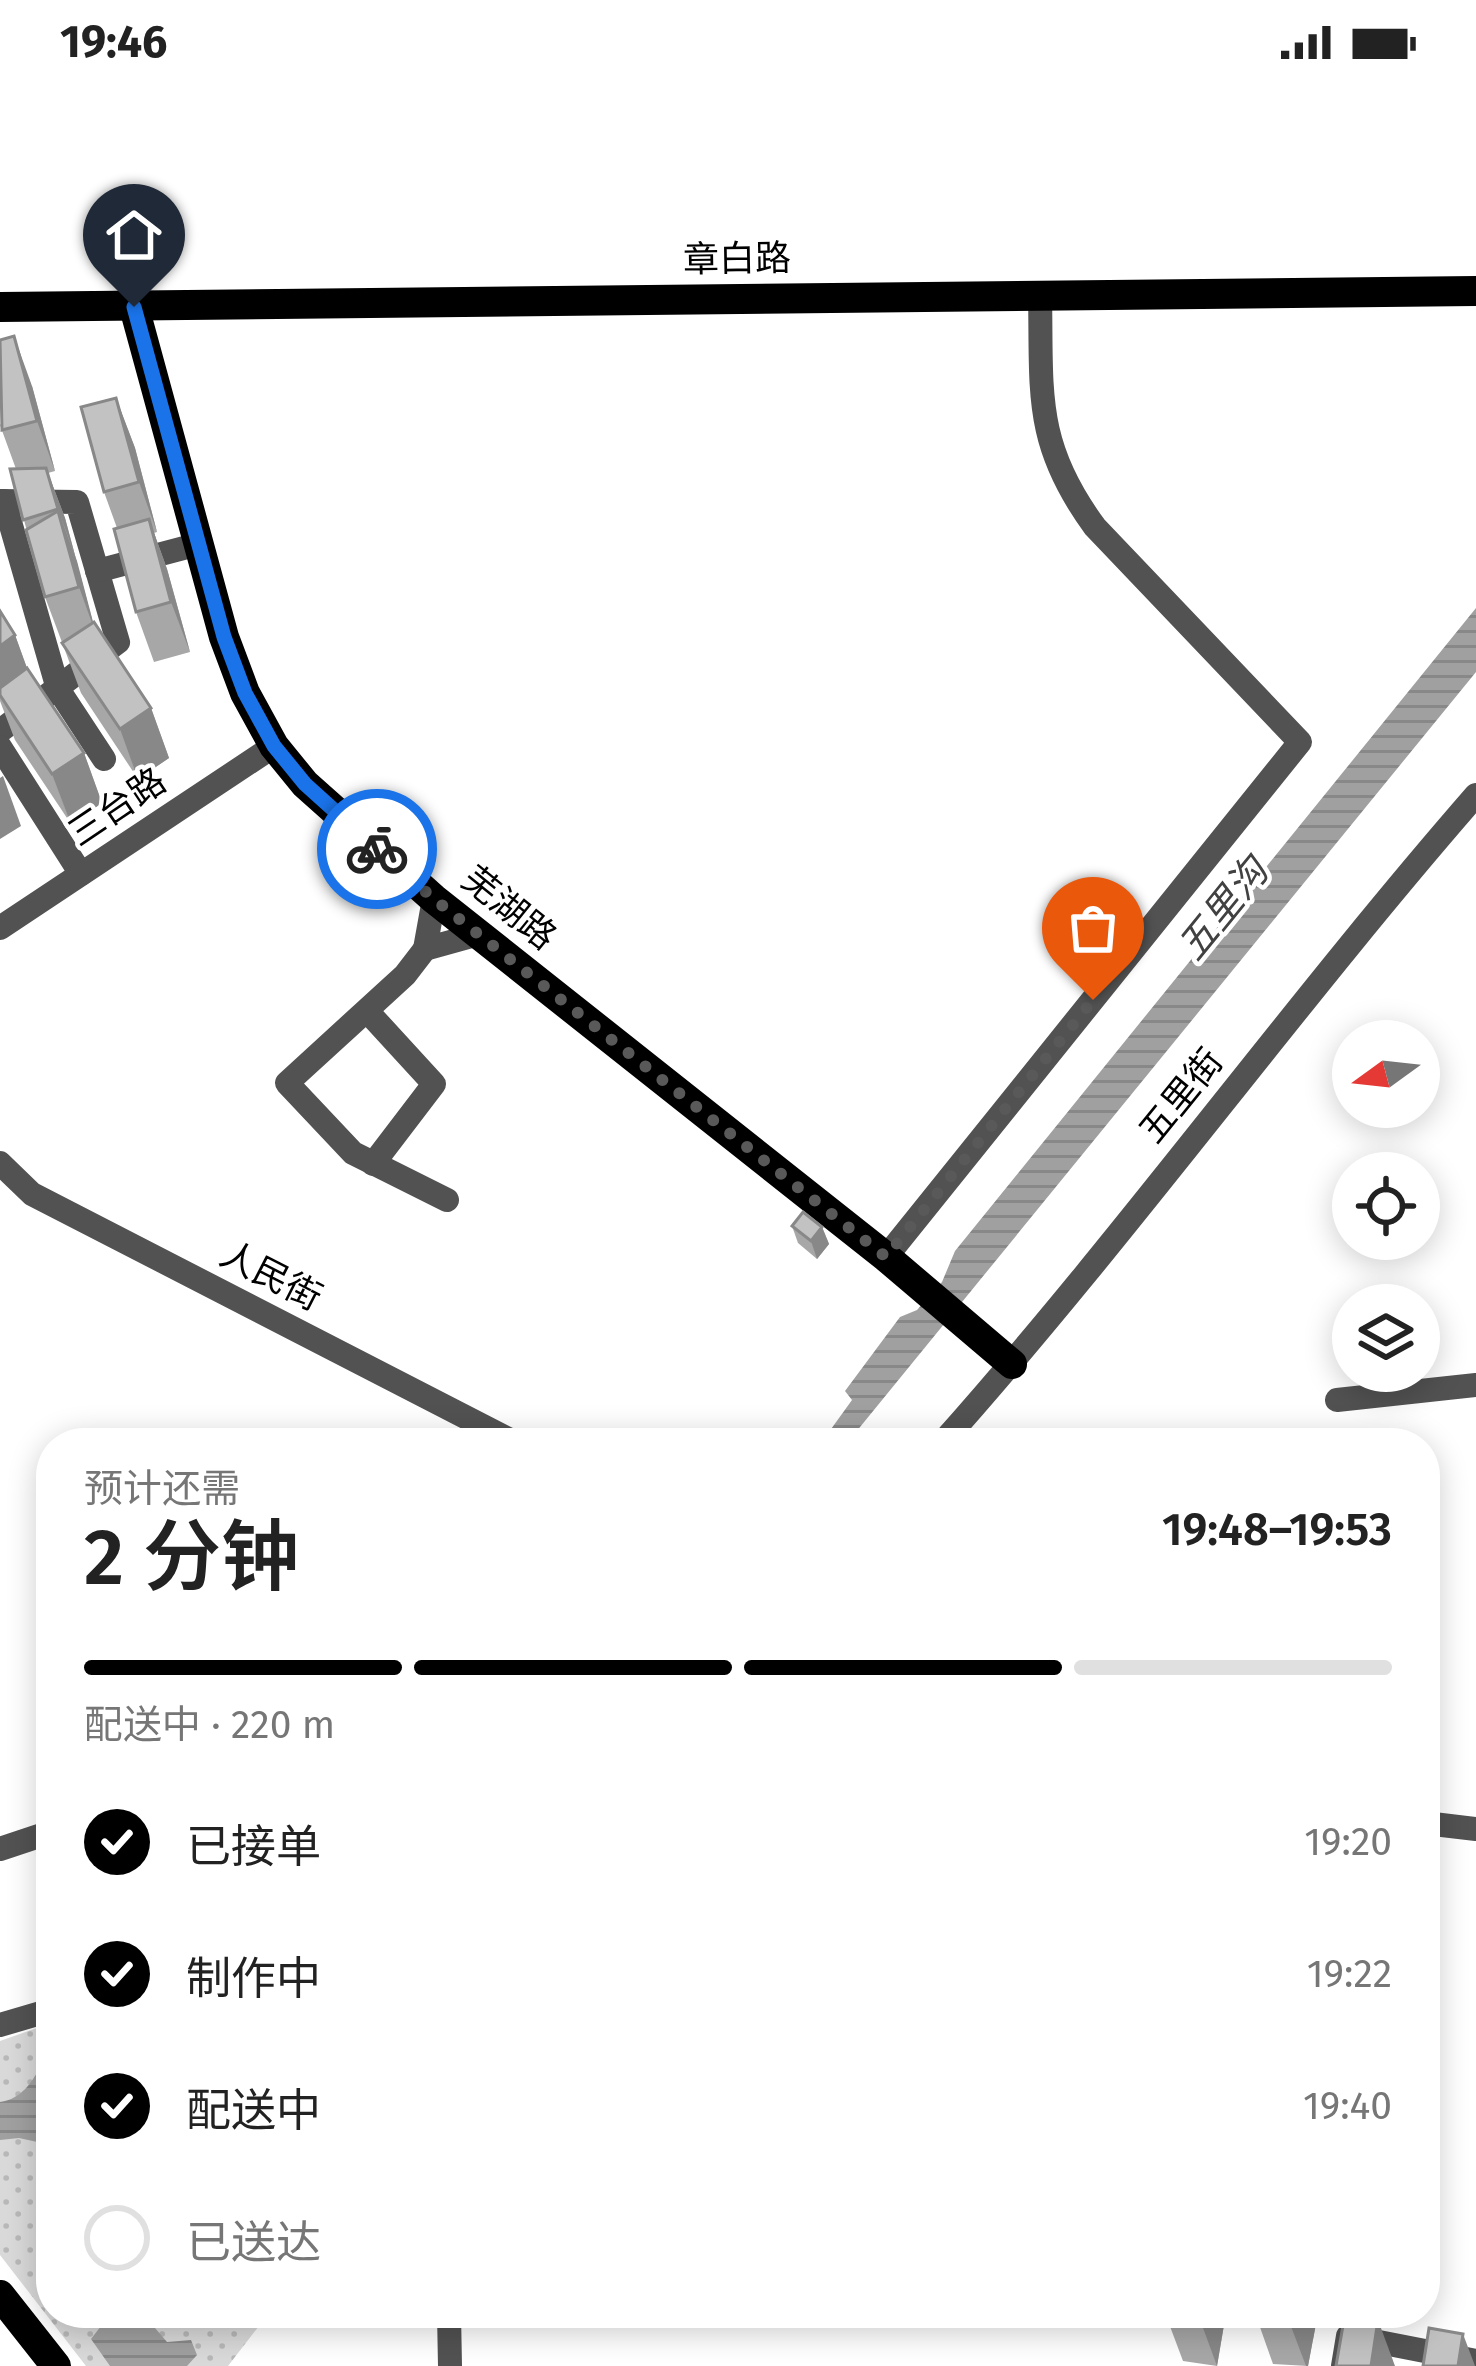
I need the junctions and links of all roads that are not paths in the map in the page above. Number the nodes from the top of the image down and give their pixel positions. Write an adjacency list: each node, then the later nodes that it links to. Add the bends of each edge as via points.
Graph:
1 (1476, 291): 2 (main road, 章白路)
2 (1040, 294): 4 (main road, 章白路); 23 (street, via 1045,420 1068,491 1300,742)
3 (0, 307): 4 (main road, 章白路)
4 (134, 307): 6 (main road, 芜湖路)
5 (2, 501): 7 (street, via 77,502); 8 (street)
6 (199, 544): 7 (street); 11 (main road, 芜湖路, via 231,656)
7 (97, 571): 8 (street, via 118,642)
8 (58, 689): 9 (street); 12 (street)
9 (0, 731)
10 (0, 746): 14 (street)
11 (274, 746): 14 (street, 三台路); 15 (main road, 芜湖路, via 305,784)
12 (104, 759)
13 (1476, 795): 24 (street, 五里街)
14 (81, 874): 16 (street, 三台路)
15 (434, 899): 17 (main road, 芜湖路); 18 (street)
16 (0, 928)
17 (479, 934): 18 (street); 23 (main road, 芜湖路)
18 (424, 949): 19 (street)
19 (367, 1011): 21 (street, via 434,1084); 21 (street, via 286,1083 352,1154)
20 (0, 1163): 27 (street, 人民街, via 32,1194)
21 (374, 1164): 22 (street)
22 (447, 1199)
23 (886, 1257): 24 (main road, 芜湖路)
24 (1012, 1364): 28 (street, 五里街)
25 (1476, 1385): 26 (street)
26 (1337, 1400)
27 (488, 1428)
28 (955, 1428)
29 (1440, 1825): 30 (street)
30 (1476, 1829)
31 (36, 1837): 32 (street)
32 (0, 1849)
33 (36, 2014): 34 (street)
34 (0, 2025)
35 (0, 2295): 39 (main road)
36 (449, 2328): 40 (street)
37 (1417, 2358): 38 (street); 41 (street, via 1348,2336)
38 (1476, 2361)
39 (56, 2366)
40 (450, 2366)
41 (1343, 2366)

